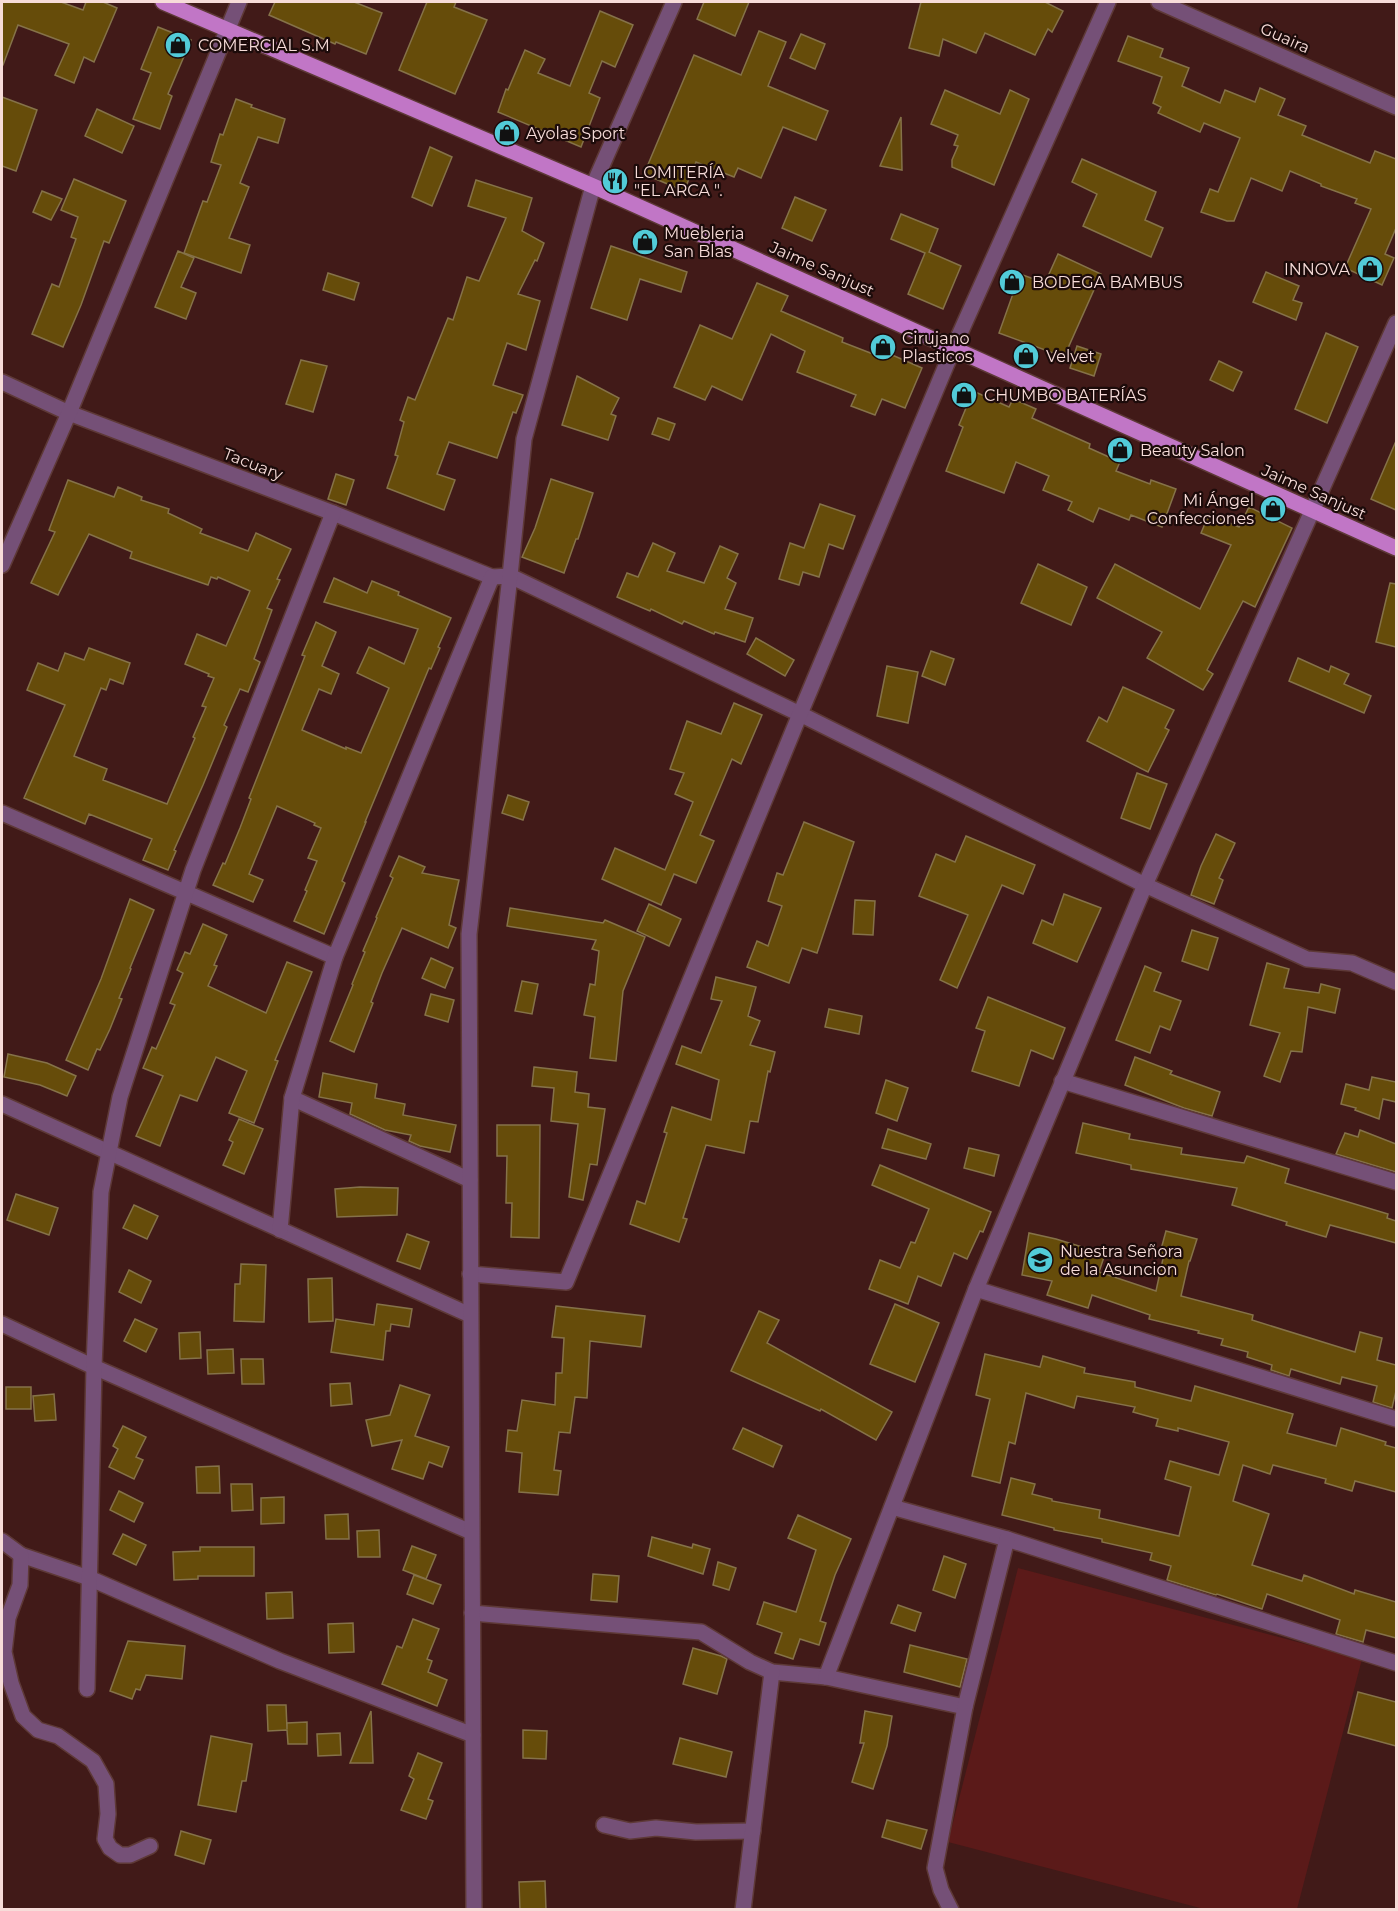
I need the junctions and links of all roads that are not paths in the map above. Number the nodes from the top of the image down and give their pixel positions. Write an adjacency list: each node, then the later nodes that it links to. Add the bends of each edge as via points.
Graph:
1 (163, 2): 6 (main road, Jaime Sanjust)
2 (239, 2): 6 (street)
3 (674, 2): 8 (street)
4 (1108, 2): 10 (street)
5 (1159, 2): 7 (street, Guaira)
6 (227, 30): 8 (main road, Jaime Sanjust); 12 (street)
7 (1396, 106)
8 (592, 186): 10 (main road, Jaime Sanjust); 17 (street, via 524,439)
9 (1396, 323): 13 (street)
10 (953, 349): 13 (main road, Jaime Sanjust); 19 (street)
11 (2, 382): 12 (street, Tacuary)
12 (69, 413): 14 (street, Tacuary); 16 (street)
13 (1312, 511): 15 (main road, Jaime Sanjust); 21 (street)
14 (333, 513): 18 (street, Tacuary); 22 (street)
15 (1396, 548)
16 (2, 565)
17 (510, 576): 18 (street); 19 (street); 29 (street, via 469,934)
18 (492, 577): 23 (street)
19 (800, 714): 21 (street); 32 (street, via 566,1282)
20 (2, 813): 22 (street)
21 (1145, 885): 24 (street, via 1307,959 1352,963); 25 (street)
22 (186, 892): 23 (street); 28 (street, via 120,1097)
23 (335, 957): 26 (street)
24 (1396, 982)
25 (1062, 1082): 30 (street); 33 (street)
26 (292, 1098): 29 (street); 31 (street)
27 (2, 1104): 28 (street)
28 (109, 1152): 31 (street); 36 (street, via 101,1192)
29 (470, 1180): 32 (street)
30 (1396, 1182)
31 (280, 1230): 34 (street)
32 (470, 1274): 34 (street)
33 (976, 1289): 37 (street); 38 (street)
34 (470, 1315): 39 (street)
35 (2, 1324): 36 (street)
36 (94, 1367): 39 (street); 43 (street)
37 (1396, 1419)
38 (892, 1506): 40 (street); 47 (street)
39 (471, 1532): 44 (street)
40 (1007, 1539): 45 (street); 49 (street)
41 (2, 1541): 42 (street)
42 (21, 1555): 43 (street); 53 (street, via 20,1585 8,1618 4,1652 10,1683 23,1716 38,1730 58,1736 93,1761 106,1784 105,1839 110,1848 120,1855 130,1855)
43 (89, 1578): 48 (street); 50 (street, via 280,1661)
44 (472, 1613): 46 (street, via 700,1632); 50 (street)
45 (1396, 1663)
46 (772, 1672): 47 (street); 52 (street)
47 (826, 1677): 49 (street)
48 (87, 1689)
49 (965, 1707): 56 (street, via 935,1868)
50 (473, 1734): 54 (street)
51 (604, 1826): 52 (street, via 630,1832 656,1828)
52 (753, 1831): 55 (street)
53 (150, 1846)
54 (474, 1910)
55 (743, 1910)
56 (951, 1910)

